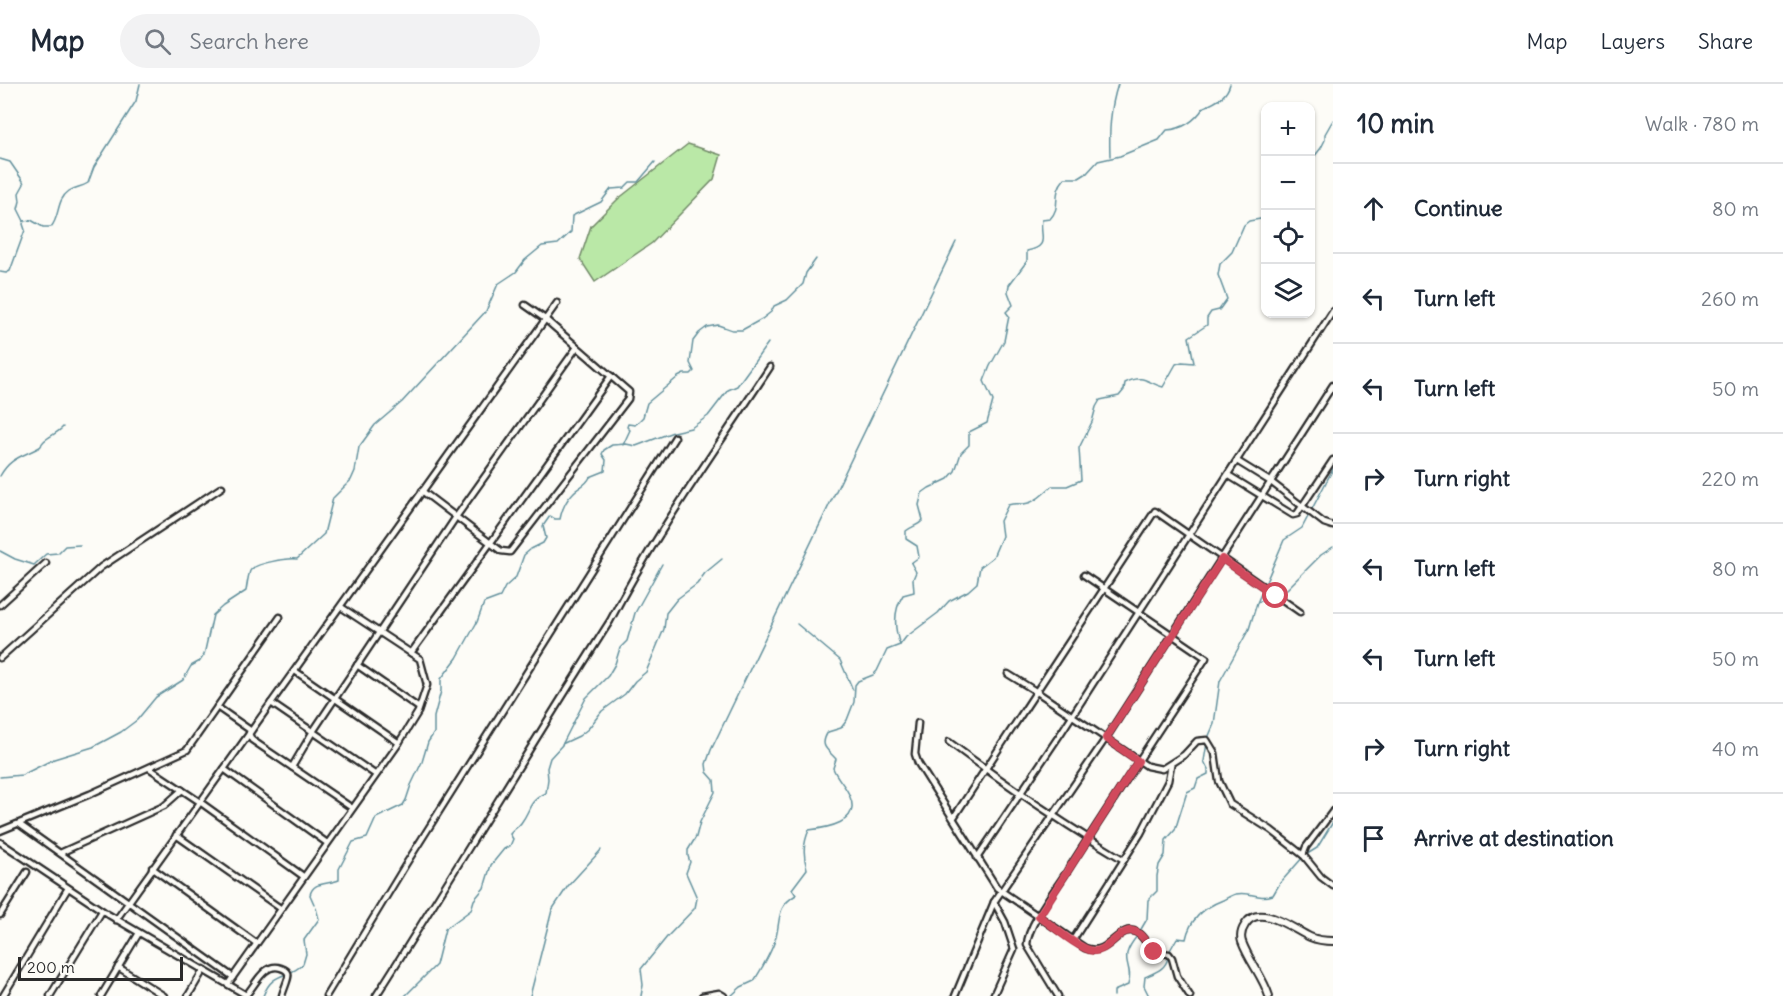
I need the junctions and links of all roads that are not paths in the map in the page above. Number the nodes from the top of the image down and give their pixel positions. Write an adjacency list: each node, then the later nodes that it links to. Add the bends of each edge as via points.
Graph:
1 (558, 303): 4 (street)
2 (525, 305): 4 (street)
3 (1333, 311): 11 (street)
4 (545, 319): 5 (street); 15 (street)
5 (577, 347): 7 (street); 18 (street)
6 (770, 367): 105 (street, via 676,508)
7 (610, 376): 21 (street); 21 (street, via 629,392 628,399 510,552)
8 (1333, 385): 13 (street)
9 (675, 437): 104 (street)
10 (1333, 460): 17 (street)
11 (1237, 461): 12 (street); 13 (street)
12 (1227, 475): 16 (street); 20 (street)
13 (1271, 482): 16 (street); 17 (street)
14 (222, 488): 34 (street, via 101,567)
15 (422, 491): 18 (street); 27 (street)
16 (1262, 497): 17 (street, via 1293,515); 22 (street)
17 (1303, 506): 19 (street)
18 (456, 517): 21 (street); 31 (street)
19 (1333, 526)
20 (1188, 536): 22 (street); 25 (street, via 1155,511); 28 (street)
21 (490, 543): 33 (street)
22 (1222, 559): 29 (street); 32 (street)
23 (46, 562): 26 (street)
24 (1084, 575): 25 (street)
25 (1103, 589): 28 (street); 38 (street)
26 (0, 605)
27 (341, 607): 31 (street); 36 (street)
28 (1138, 612): 32 (street); 43 (street)
29 (1300, 612)
30 (280, 617): 41 (street)
31 (379, 632): 33 (street); 35 (street)
32 (1171, 636): 47 (street); 50 (street, via 1206,658)
33 (411, 653): 42 (street, via 420,659 427,685)
34 (0, 658)
35 (357, 665): 39 (street); 42 (street)
36 (294, 671): 39 (street); 40 (street)
37 (1008, 674): 38 (street)
38 (1037, 692): 43 (street); 54 (street)
39 (335, 699): 45 (street); 49 (street)
40 (271, 703): 45 (street); 46 (street)
41 (217, 707): 46 (street, via 250,730); 53 (street, via 187,750)
42 (419, 708): 49 (street)
43 (1072, 715): 47 (street); 58 (street)
44 (918, 723): 63 (street, via 918,763)
45 (313, 732): 52 (street); 56 (street)
46 (249, 734): 52 (street); 55 (street)
47 (1106, 738): 50 (street); 62 (street)
48 (949, 741): 54 (street)
49 (399, 743): 56 (street)
50 (1138, 761): 51 (street, via 1162,769); 67 (street)
51 (1171, 765): 71 (street, via 1197,741 1207,740 1215,753 1219,781 1230,804); 73 (street, via 1168,781)
52 (292, 767): 60 (street)
53 (149, 768): 57 (street); 64 (street)
54 (984, 768): 58 (street); 63 (street)
55 (224, 769): 59 (street); 69 (street)
56 (376, 775): 60 (street)
57 (182, 790): 59 (street); 70 (street, via 164,806)
58 (1022, 793): 62 (street); 72 (street)
59 (200, 802): 66 (street); 76 (street)
60 (352, 808): 69 (street)
61 (1333, 811): 71 (street)
62 (1054, 814): 67 (street); 79 (street)
63 (954, 817): 72 (street)
64 (19, 824): 65 (street); 70 (street)
65 (0, 831)
66 (176, 835): 74 (street); 84 (street)
67 (1088, 838): 73 (street); 87 (street)
68 (0, 842): 78 (street)
69 (327, 843): 76 (street)
70 (60, 853): 81 (street)
71 (1303, 855): 77 (street)
72 (977, 858): 79 (street)
73 (1124, 860): 90 (street)
74 (152, 868): 81 (street); 92 (street)
75 (27, 872): 83 (street)
76 (303, 876): 84 (street)
77 (1333, 886)
78 (68, 888): 85 (street); 98 (street)
79 (1002, 892): 82 (street); 87 (street)
80 (0, 898): 83 (street)
81 (129, 902): 88 (street); 95 (street)
82 (994, 902): 108 (street); 109 (street, via 1014,949)
83 (8, 903): 86 (street)
84 (280, 908): 92 (street)
85 (102, 911): 88 (street); 99 (street)
86 (0, 915)
87 (1039, 916): 90 (street); 110 (street, via 1027,945)
88 (116, 920): 89 (street)
89 (140, 933): 93 (street); 94 (street)
90 (1073, 940): 111 (street, via 1094,951 1119,935 1131,931 1138,934 1154,952 1172,958 1177,976)
91 (1333, 941): 112 (main road, via 1312,938 1271,916 1258,915 1246,921 1242,942)
92 (256, 943): 95 (street)
93 (118, 967): 100 (street); 101 (street)
94 (204, 969): 96 (street); 102 (street)
95 (232, 977): 96 (street)
96 (228, 984): 97 (street)
97 (245, 995): 103 (street, via 267,970 276,967 288,973)
98 (3, 996)
99 (51, 996)
100 (101, 996)
101 (164, 996)
102 (188, 996)
103 (282, 996)
104 (326, 996)
105 (376, 996)
106 (702, 996): 107 (street)
107 (724, 996)
108 (955, 996)
109 (993, 996)
110 (1058, 996)
111 (1190, 996)
112 (1269, 996)

